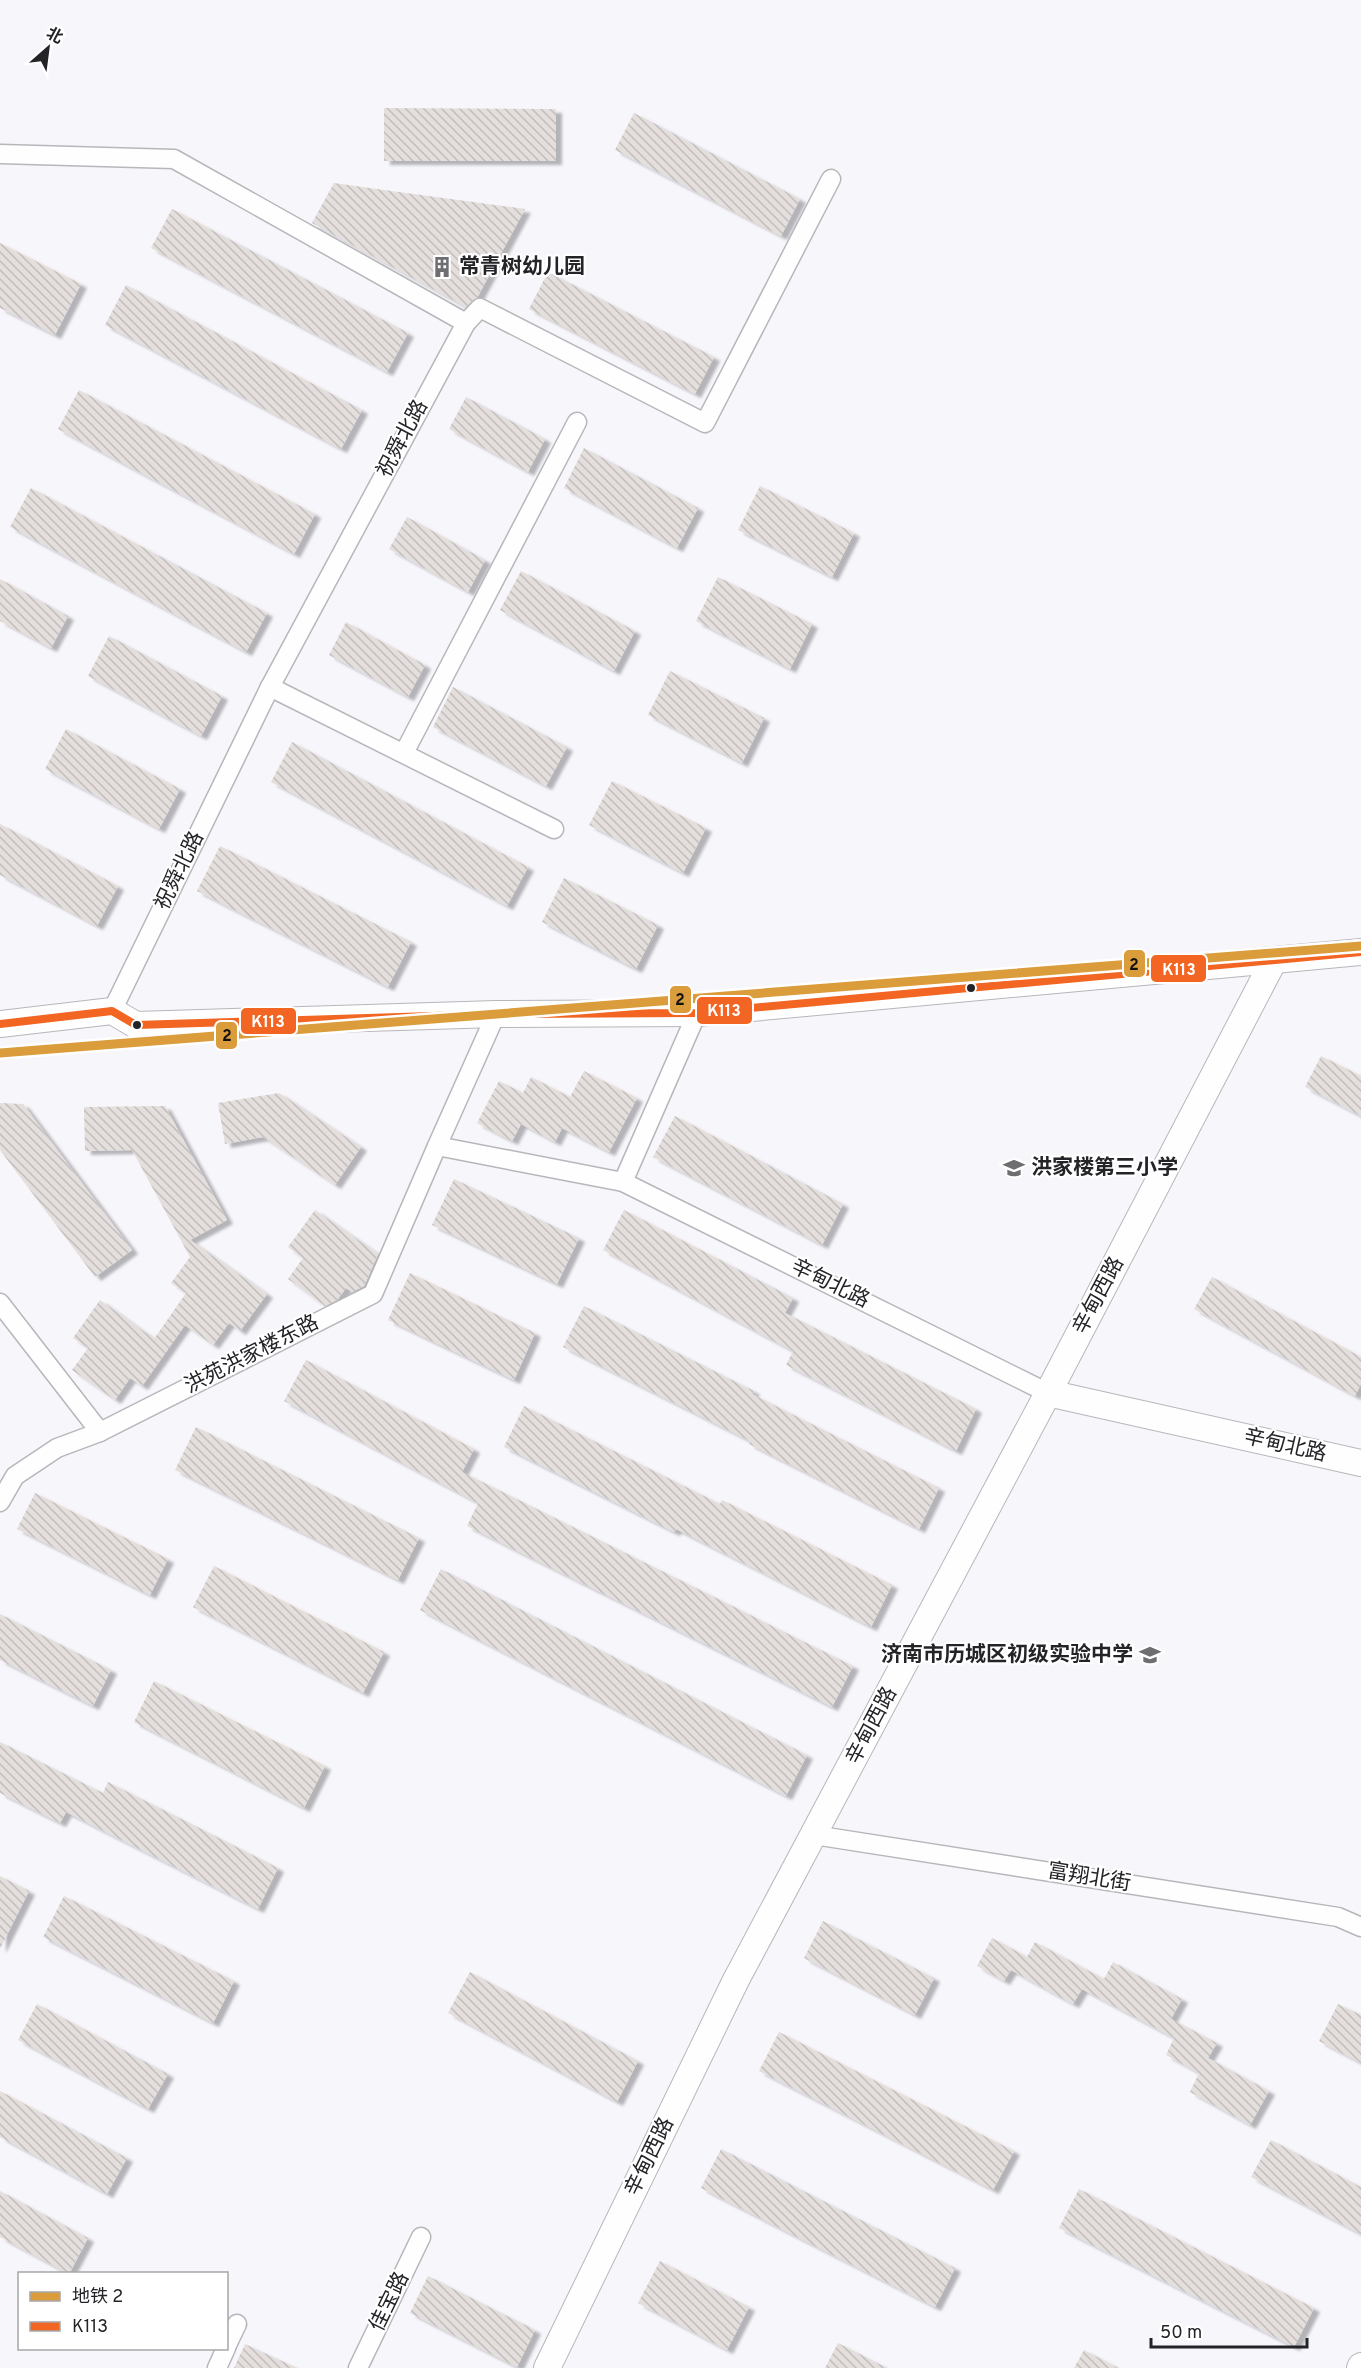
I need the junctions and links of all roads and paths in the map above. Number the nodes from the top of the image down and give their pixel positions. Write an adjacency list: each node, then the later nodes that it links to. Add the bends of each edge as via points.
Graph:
1 (0, 154): 3 (street, via 174,159)
2 (831, 179): 3 (street, via 705,423 480,308)
3 (466, 323): 5 (street, 祝舜北路)
4 (577, 422): 6 (street)
5 (270, 687): 6 (street); 10 (street, 祝舜北路)
6 (404, 753): 7 (street)
7 (554, 829)
8 (1361, 952): 9 (street)
9 (1274, 960): 11 (street); 17 (street, 辛甸西路)
10 (112, 1011): 12 (street, via 136,1024); 13 (street)
11 (697, 1013): 12 (street); 15 (street)
12 (496, 1014): 14 (street)
13 (0, 1024)
14 (438, 1146): 15 (street, 辛甸北路); 18 (street, 洪苑洪家楼东路, via 373,1294)
15 (623, 1182): 17 (street, 辛甸北路)
16 (0, 1303): 18 (street)
17 (1048, 1393): 19 (street, 辛甸北路); 21 (street, 辛甸西路)
18 (100, 1432): 20 (street, 洪苑洪家楼东路, via 57,1448 15,1476)
19 (1361, 1463)
20 (0, 1502)
21 (814, 1835): 22 (street, 富翔北街, via 1338,1917); 29 (street, 辛甸西路, via 736,1980)
22 (1361, 1928)
23 (421, 2237): 28 (street, 佳宝路)
24 (237, 2324): 25 (street)
25 (228, 2344)
26 (225, 2350): 27 (street)
27 (217, 2368)
28 (358, 2368)
29 (547, 2368)

